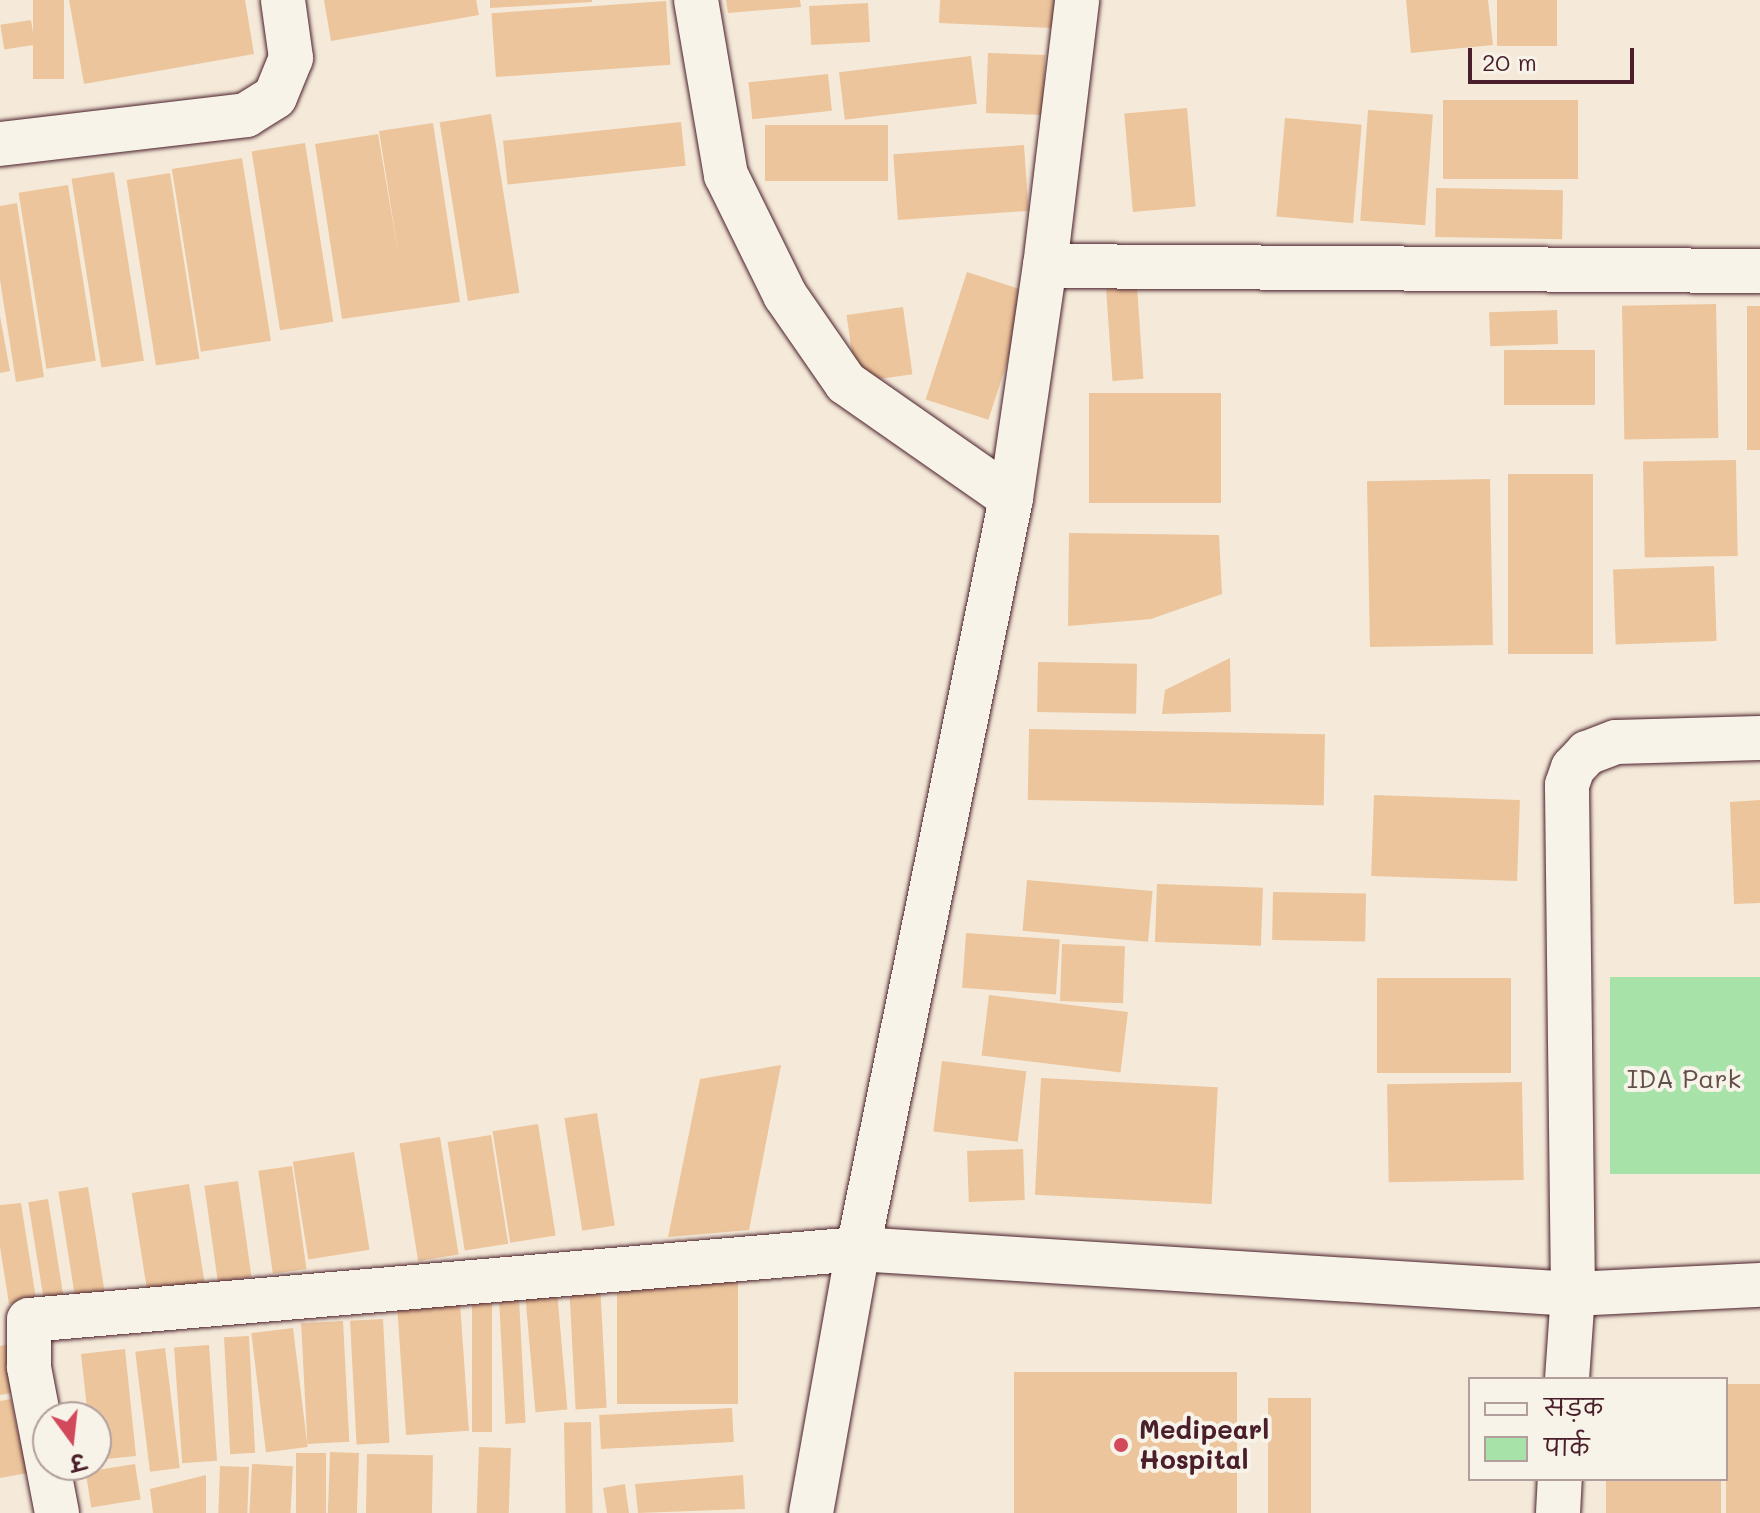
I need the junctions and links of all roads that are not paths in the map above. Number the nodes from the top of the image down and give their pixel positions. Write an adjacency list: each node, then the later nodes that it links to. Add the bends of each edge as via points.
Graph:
1 (283, 0): 4 (street, via 291,58 275,97 246,115)
2 (696, 0): 7 (street, via 726,175 785,295 846,383)
3 (1077, 0): 5 (street)
4 (0, 144)
5 (1045, 266): 6 (street); 7 (street)
6 (1760, 271)
7 (1011, 498): 9 (street)
8 (1760, 738): 11 (street, via 1616,742 1587,753 1567,785)
9 (858, 1249): 11 (street); 14 (street, via 29,1320 29,1367); 15 (street)
10 (1760, 1285): 11 (street)
11 (1573, 1294): 12 (street)
12 (1567, 1377)
13 (1560, 1481): 16 (street)
14 (57, 1513)
15 (811, 1513)
16 (1558, 1513)

